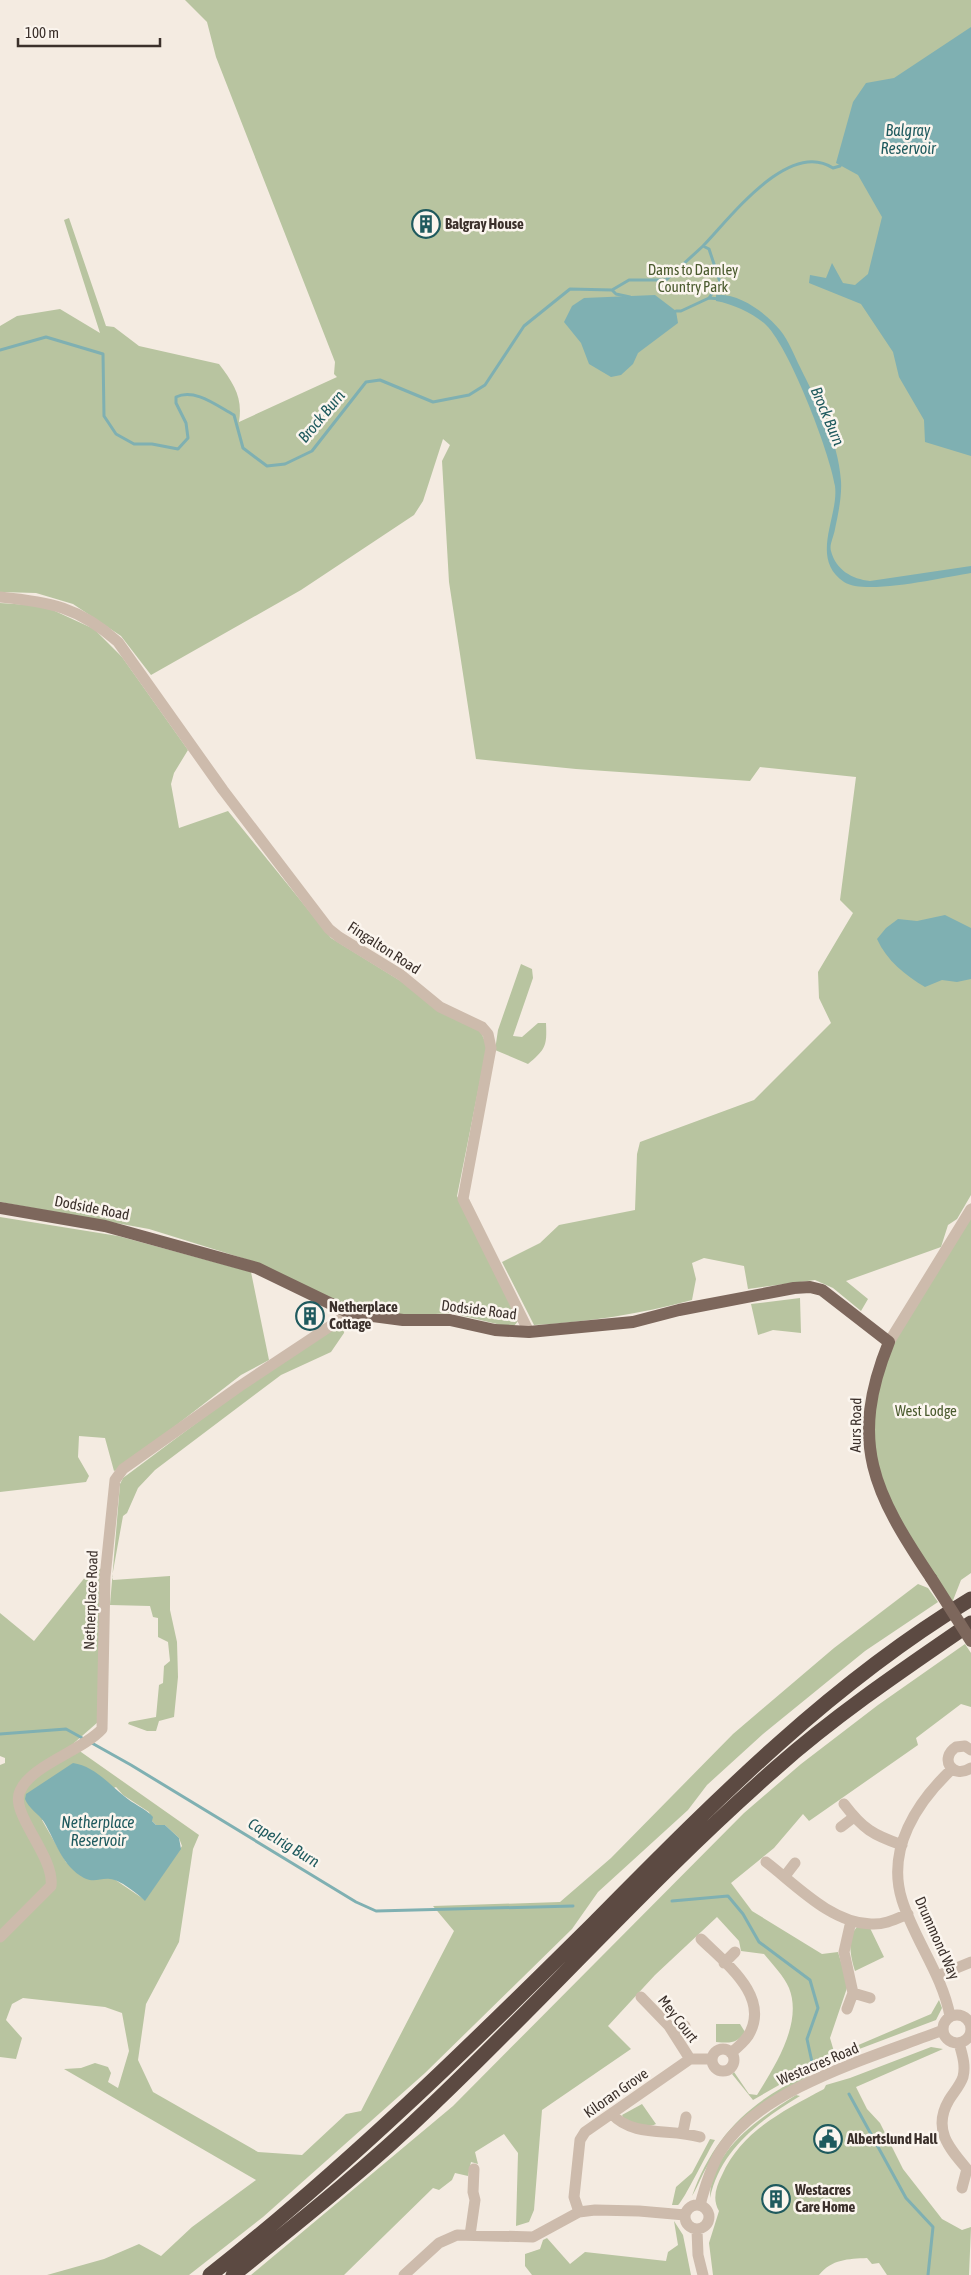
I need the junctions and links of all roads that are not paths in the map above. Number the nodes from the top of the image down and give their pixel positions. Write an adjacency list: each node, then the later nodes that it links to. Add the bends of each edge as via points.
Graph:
1 (0, 597): 5 (street, Fingalton Road, via 63,606 103,628 118,642 223,790 329,929 401,975 440,1007 482,1027 488,1034 491,1048 463,1198)
2 (0, 1208): 4 (main road, Dodside Road, via 105,1226 257,1268)
3 (971, 1209): 6 (street, Aurs Road)
4 (350, 1312): 5 (main road, Dodside Road, via 376,1318 450,1320 495,1330); 22 (street, Netherplace Road, via 177,1430 123,1469 115,1480 105,1576 102,1729 92,1740 34,1774 20,1789 17,1798 20,1810 53,1875 51,1886)
5 (529, 1332): 6 (main road, Dodside Road, via 633,1322 742,1297 810,1287 832,1296)
6 (889, 1342): 9 (main road, Aurs Road, bridge, via 870,1402 868,1428 873,1469 894,1522)
7 (971, 1599): 54 (highway, via 876,1664 793,1731 683,1833 381,2130)
8 (971, 1623): 55 (highway, via 859,1700 776,1767 429,2109 337,2191)
9 (971, 1641)
10 (971, 1750): 12 (street, via 960,1746 952,1749 948,1759)
11 (971, 1768): 12 (street, via 961,1772)
12 (952, 1769): 16 (street, Drummond Way, via 921,1802)
13 (844, 1804): 14 (street)
14 (854, 1817): 15 (street); 16 (street, via 874,1835)
15 (841, 1827)
16 (902, 1845): 20 (street, Drummond Way, via 899,1881)
17 (766, 1862): 19 (street)
18 (795, 1863): 19 (street)
19 (785, 1876): 21 (street, via 824,1906)
20 (908, 1914): 21 (street, via 880,1923); 27 (street, Drummond Way)
21 (851, 1921): 28 (street, via 844,1952)
22 (0, 1937)
23 (701, 1939): 26 (street)
24 (735, 1952): 26 (street)
25 (971, 1962): 27 (street)
26 (724, 1963): 38 (street, via 746,1985 754,2010 747,2038)
27 (937, 1976): 32 (street, Drummond Way)
28 (853, 1993): 30 (street); 31 (street)
29 (642, 1997): 36 (street, Mey Court)
30 (870, 1998)
31 (846, 2009)
32 (950, 2016): 34 (street, via 963,2016); 35 (street, via 944,2022)
33 (685, 2026): 36 (street)
34 (971, 2026): 37 (street, via 969,2035)
35 (943, 2030): 37 (street, via 946,2038); 49 (street, Westacres Road, via 804,2084 772,2102 741,2126 721,2151 708,2175)
36 (674, 2034): 40 (street, Mey Court)
37 (959, 2043): 41 (street)
38 (731, 2053): 39 (street, via 721,2049); 39 (street, via 734,2063 726,2071 716,2069)
39 (711, 2059): 40 (street)
40 (690, 2060): 42 (street, Kiloran Grove)
41 (966, 2081): 46 (street, via 948,2102 942,2124 948,2147)
42 (612, 2114): 44 (street, via 620,2124 632,2128); 50 (street, Kiloran Grove, via 585,2132 580,2140 574,2197)
43 (686, 2117): 44 (street)
44 (683, 2132): 45 (street)
45 (700, 2137)
46 (969, 2168): 48 (street)
47 (470, 2176): 53 (street, via 475,2200)
48 (962, 2188)
49 (700, 2205): 51 (street, via 692,2206); 52 (street, via 710,2218 707,2225)
50 (579, 2212): 51 (street, via 609,2209); 53 (street, via 533,2237)
51 (685, 2215): 52 (street, via 689,2227)
52 (697, 2230): 57 (street)
53 (470, 2235): 56 (street, via 452,2236 438,2243)
54 (210, 2275)
55 (233, 2275)
56 (404, 2275)
57 (703, 2275)

